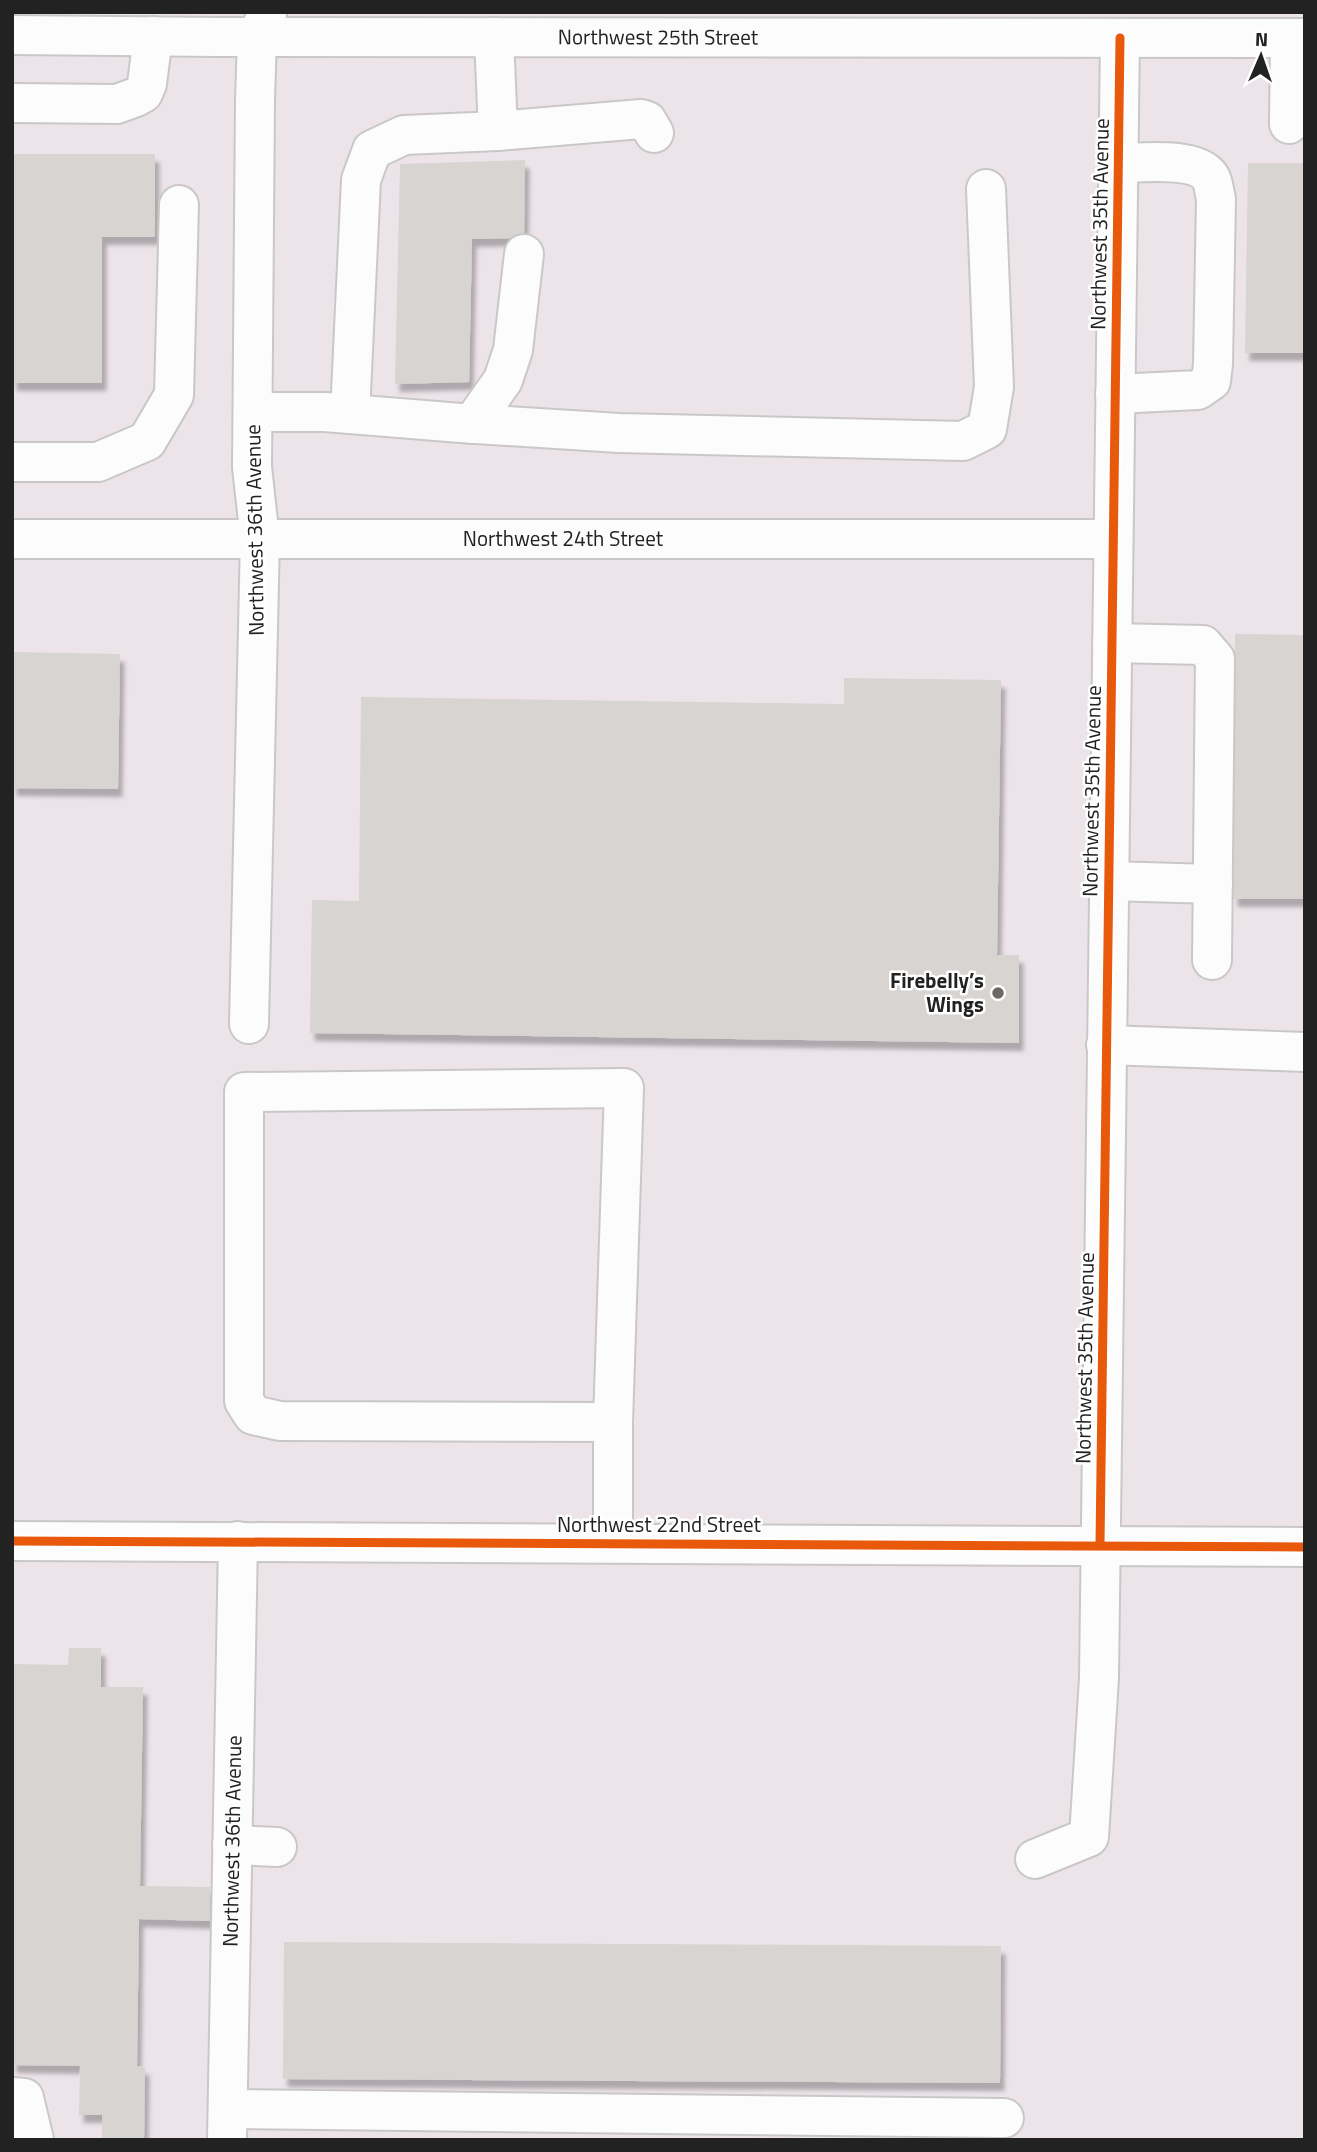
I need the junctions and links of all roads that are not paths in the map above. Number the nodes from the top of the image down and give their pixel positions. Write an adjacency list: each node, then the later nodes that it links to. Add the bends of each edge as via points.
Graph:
1 (219, 24): 2 (street, Northwest 25th Street); 6 (street, Northwest 25th Street)
2 (262, 25): 7 (street, Northwest 25th Street); 19 (street, Northwest 36th Avenue)
3 (676, 25): 4 (street, Northwest 25th Street); 7 (street, Northwest 25th Street)
4 (737, 25): 8 (street, Northwest 25th Street)
5 (12, 35): 6 (street, Northwest 25th Street)
6 (153, 36): 10 (street, via 147,84 136,97 117,104)
7 (494, 37): 12 (street)
8 (1120, 38): 9 (street, Northwest 25th Street); 14 (street, Northwest 35th Avenue)
9 (1297, 38): 11 (street)
10 (12, 103)
11 (1289, 124)
12 (498, 131): 13 (street, via 641,119); 20 (street, via 404,135 372,150 361,180)
13 (654, 133)
14 (1118, 163): 18 (street, Northwest 35th Avenue); 18 (street, via 1184,163 1204,170 1212,179 1216,199 1211,381 1198,390)
15 (986, 189): 21 (street, via 994,387 987,429 963,441 619,433)
16 (179, 205): 22 (street, via 174,395 147,441 98,462)
17 (524, 254): 21 (street, via 513,350 503,380)
18 (1115, 394): 25 (street, Northwest 35th Avenue)
19 (253, 412): 20 (street); 24 (street, Northwest 36th Avenue, via 252,467)
20 (350, 414): 21 (street)
21 (472, 424)
22 (12, 462)
23 (12, 539): 24 (street, Northwest 24th Street)
24 (260, 539): 25 (street, Northwest 24th Street); 30 (street, Northwest 36th Avenue)
25 (1113, 539): 26 (street, Northwest 35th Avenue)
26 (1112, 643): 27 (street, Northwest 35th Avenue); 28 (street, via 1203,645 1215,659)
27 (1109, 881): 28 (street); 31 (street, Northwest 35th Avenue)
28 (1213, 884): 29 (street)
29 (1213, 960)
30 (249, 1024)
31 (1107, 1045): 32 (street); 37 (street, Northwest 35th Avenue)
32 (1305, 1052)
33 (613, 1422): 33 (street, via 624,1088 244,1092 244,1401 253,1415 280,1421); 36 (street)
34 (12, 1541): 35 (street, Northwest 22nd Street)
35 (238, 1541): 36 (street, Northwest 22nd Street); 39 (street, Northwest 36th Avenue)
36 (613, 1542): 37 (street, Northwest 22nd Street)
37 (1100, 1544): 38 (street, Northwest 22nd Street); 41 (street, Northwest 35th Avenue, via 1099,1678 1089,1837)
38 (1305, 1547)
39 (232, 1844): 40 (street); 44 (street, Northwest 36th Avenue)
40 (277, 1847)
41 (1035, 1859)
42 (12, 2097): 45 (street, via 24,2098)
43 (1004, 2118): 44 (street)
44 (228, 2124)
45 (34, 2140)

